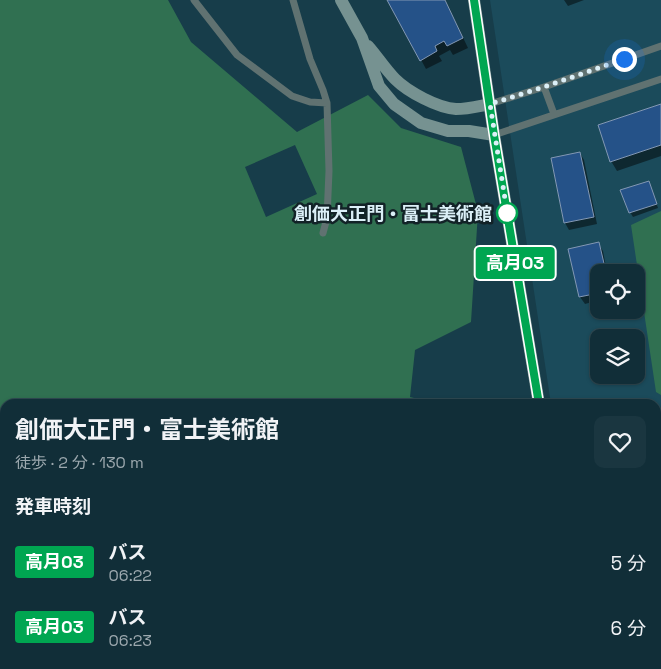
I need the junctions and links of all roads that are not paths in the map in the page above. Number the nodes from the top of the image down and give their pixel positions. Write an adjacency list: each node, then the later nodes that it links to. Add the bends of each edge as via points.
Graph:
1 (194, 0): 9 (lane, via 237,55 292,96)
2 (293, 0): 9 (lane)
3 (341, 0): 5 (street)
4 (474, 0): 10 (street)
5 (362, 38): 10 (street, via 395,79 435,104 454,109); 12 (street, via 379,86 394,104 421,123 448,132)
6 (661, 46): 8 (lane)
7 (661, 79): 11 (lane)
8 (544, 87): 10 (lane); 11 (lane)
9 (327, 104): 13 (lane, via 329,170 327,218)
10 (490, 104): 12 (street)
11 (554, 114): 12 (lane)
12 (494, 135): 14 (street)
13 (323, 233)
14 (538, 399)

